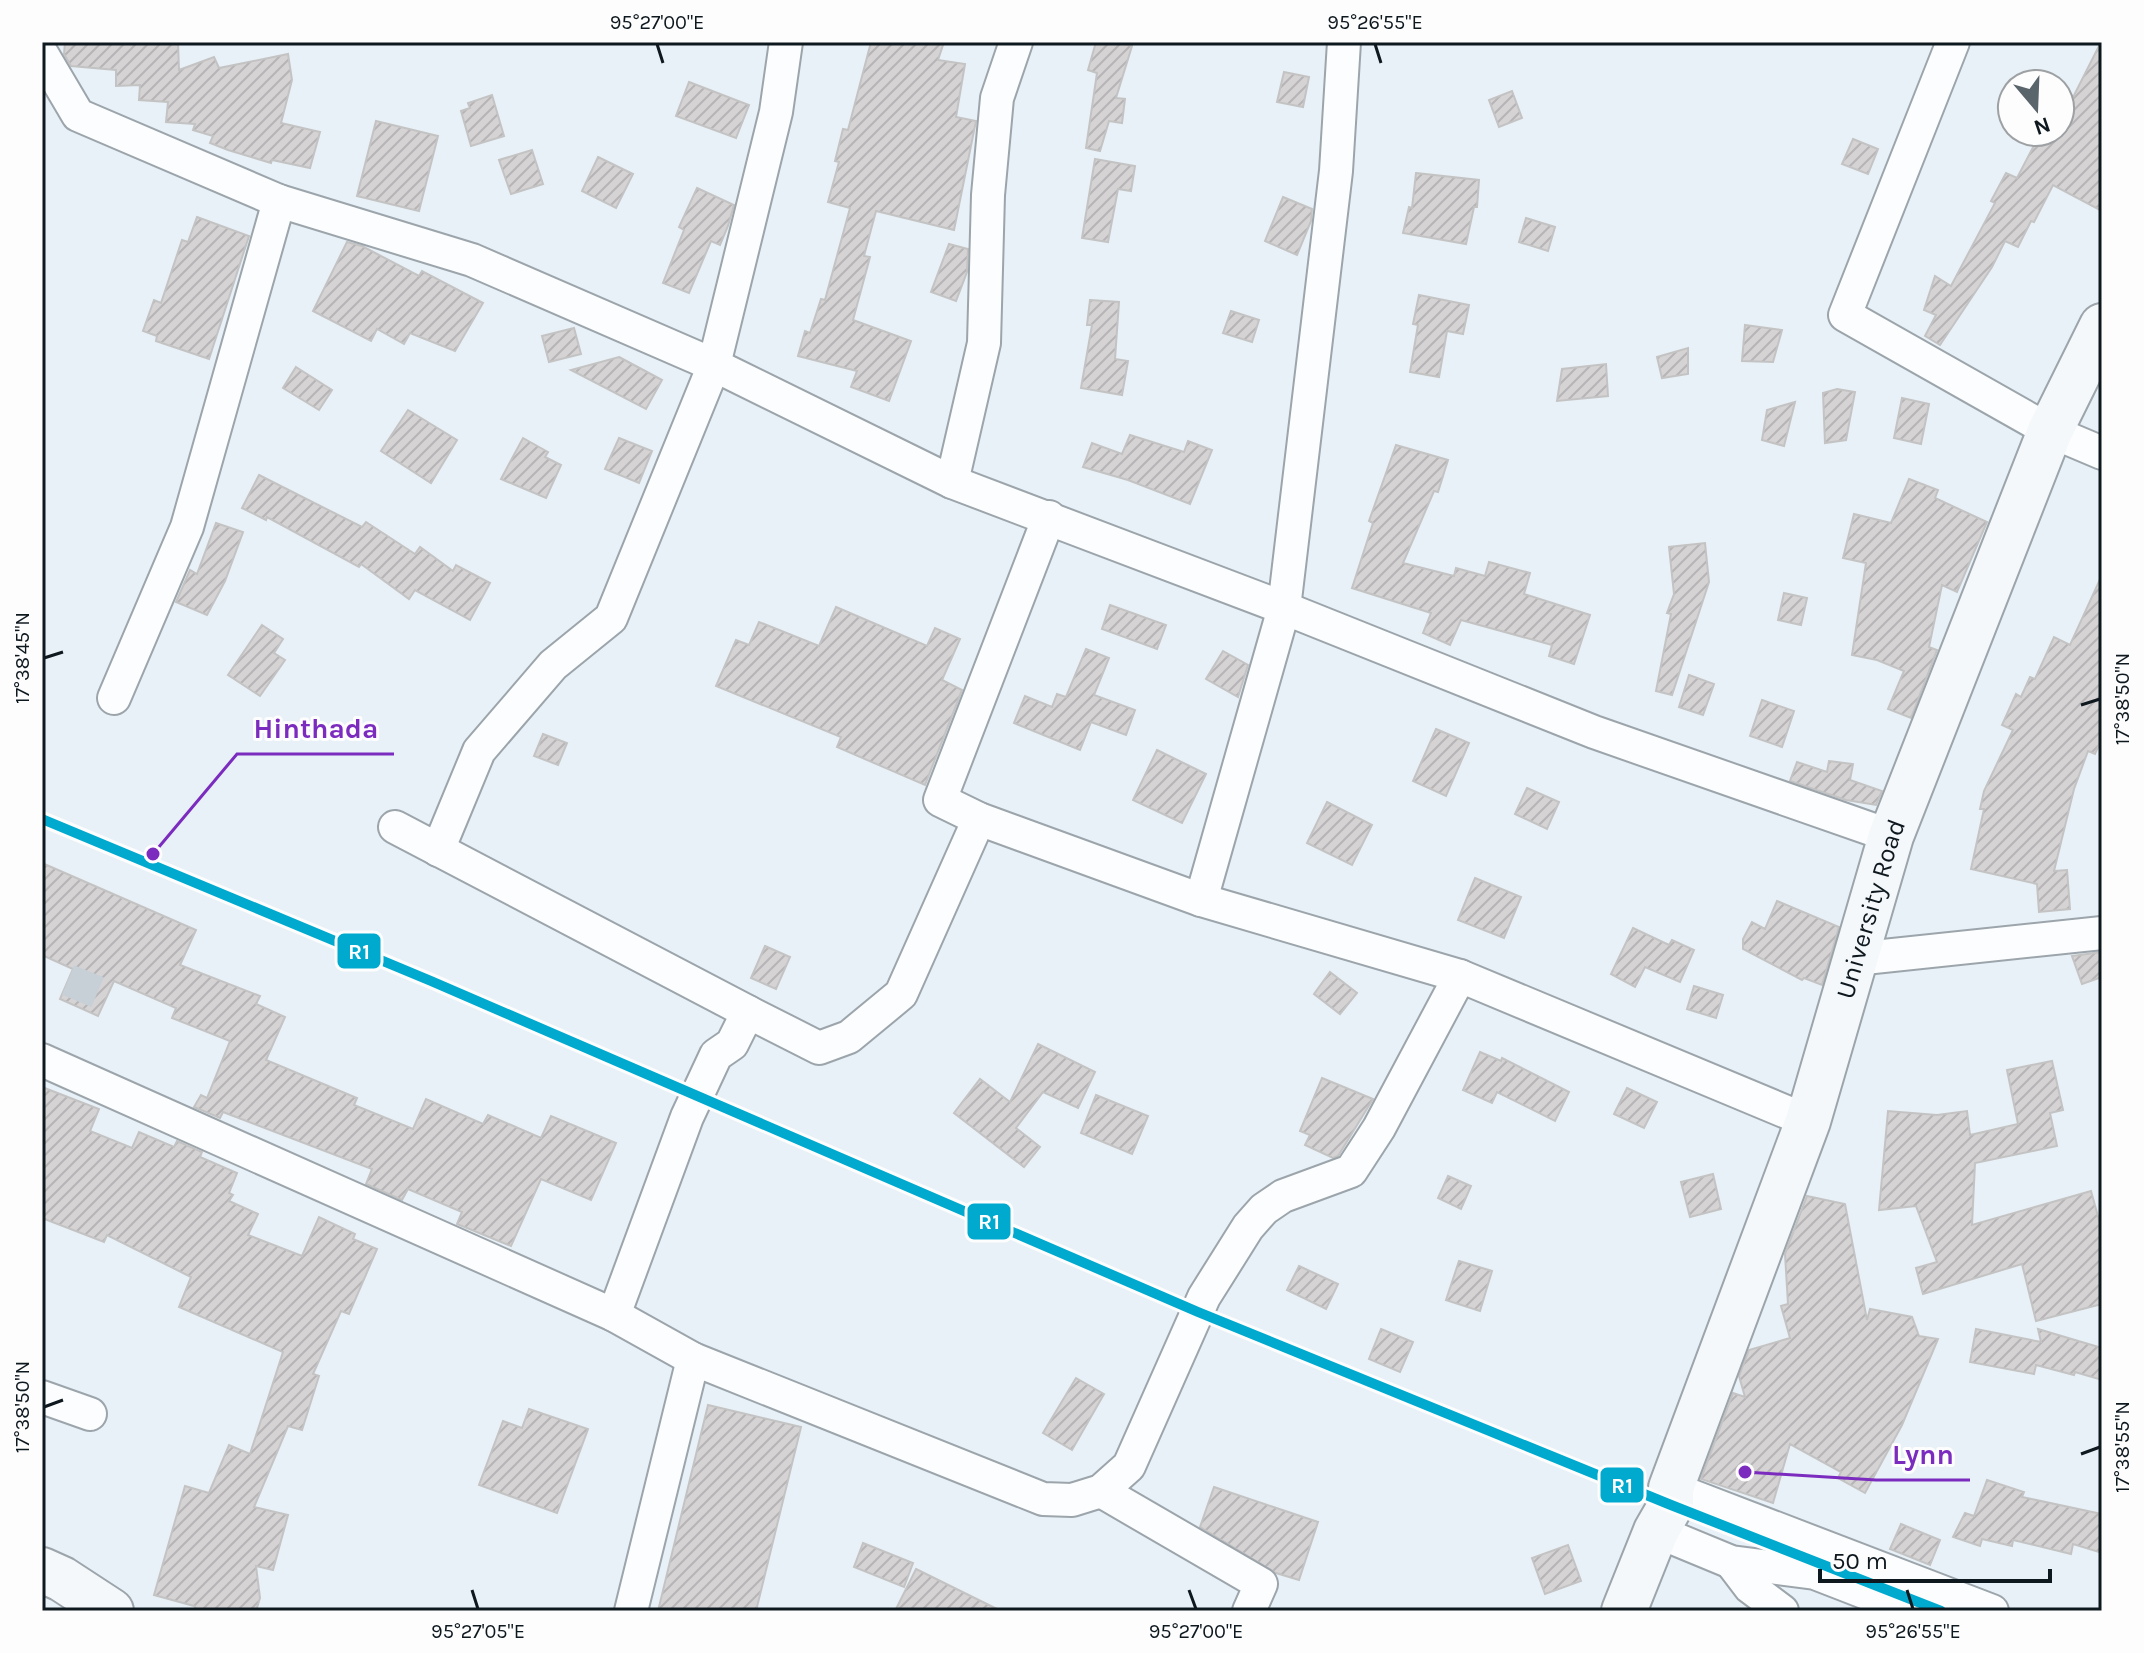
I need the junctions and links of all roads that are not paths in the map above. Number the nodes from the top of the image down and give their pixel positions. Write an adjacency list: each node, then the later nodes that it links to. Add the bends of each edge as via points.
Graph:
1 (786, 42): 8 (street, via 776,112)
2 (1016, 42): 11 (street, via 997,98 984,343)
3 (1344, 42): 13 (street, via 1336,171)
4 (1953, 42): 9 (street, via 1845,315)
5 (42, 54): 6 (street, via 78,115)
6 (279, 201): 8 (street, via 472,260); 14 (street, via 187,527)
7 (2102, 326): 9 (street, University Road)
8 (714, 365): 11 (street); 18 (street, via 611,618 553,665 479,751)
9 (2050, 431): 10 (street); 17 (street, University Road)
10 (2102, 453)
11 (952, 482): 12 (street)
12 (1049, 517): 13 (street); 15 (street, via 940,800)
13 (1284, 608): 17 (street, via 1594,732); 19 (street)
14 (114, 698)
15 (979, 819): 19 (street); 23 (street, via 901,994 849,1037 819,1048)
16 (395, 827): 18 (street)
17 (1891, 836): 21 (street, University Road)
18 (438, 850): 23 (street)
19 (1201, 900): 22 (street)
20 (2102, 933): 21 (street)
21 (1855, 959): 25 (street, University Road)
22 (1460, 976): 25 (street); 30 (street, via 1351,1171 1283,1196 1248,1227 1204,1297 1129,1466)
23 (748, 1012): 26 (street, via 732,1044 716,1055 687,1117)
24 (42, 1060): 26 (street)
25 (1808, 1121): 31 (street, University Road)
26 (614, 1315): 27 (street)
27 (693, 1359): 30 (street, via 1043,1499 1072,1500); 35 (street)
28 (42, 1397): 29 (street)
29 (90, 1414)
30 (1101, 1491): 36 (street, via 1261,1584)
31 (1666, 1508): 32 (street); 37 (street, University Road); 40 (street)
32 (1731, 1562): 38 (street, via 1750,1587); 39 (street, via 1815,1573)
33 (42, 1570): 34 (street)
34 (111, 1611)
35 (631, 1611)
36 (1249, 1611)
37 (1624, 1611)
38 (1782, 1611)
39 (1913, 1611)
40 (1992, 1611)

